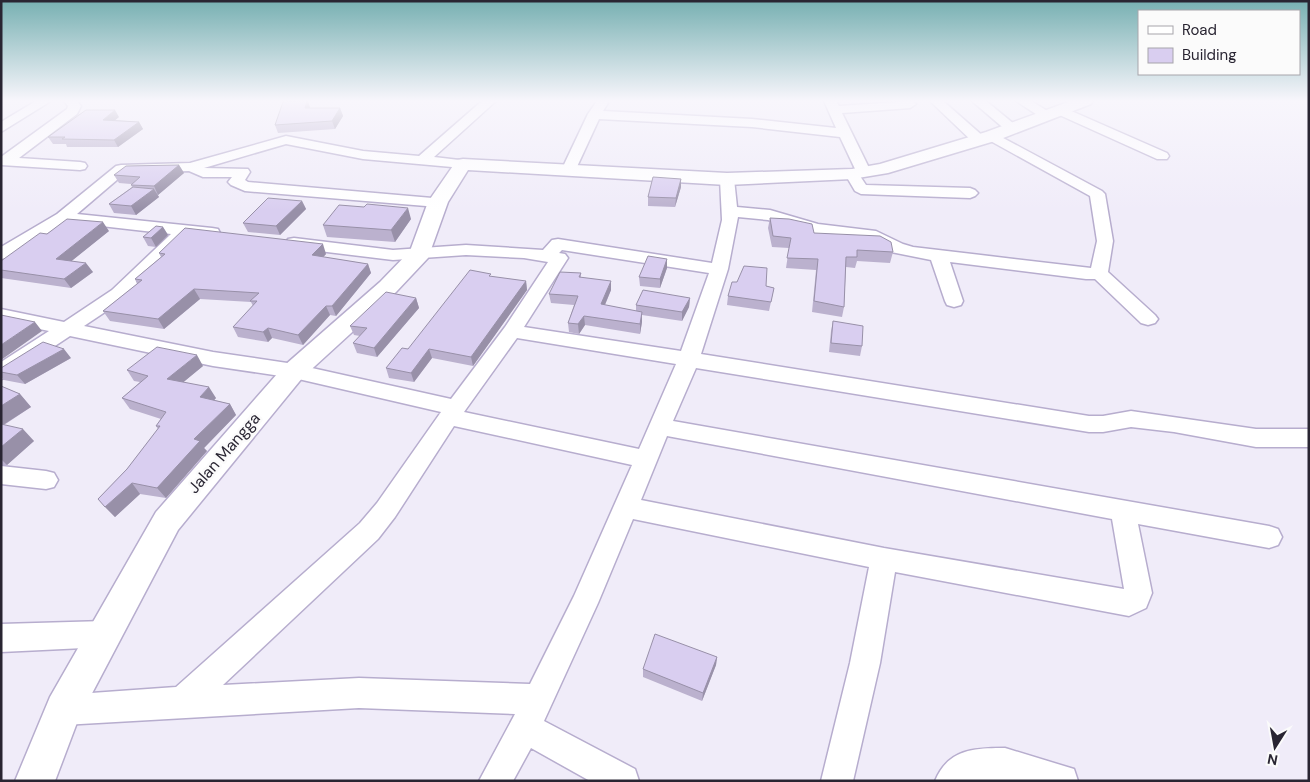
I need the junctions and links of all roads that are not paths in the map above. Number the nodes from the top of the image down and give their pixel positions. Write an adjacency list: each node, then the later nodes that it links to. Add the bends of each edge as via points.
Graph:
1 (36, 137): 9 (street)
2 (447, 137): 8 (street)
3 (584, 137): 13 (street)
4 (846, 137): 14 (street)
5 (1115, 137): 7 (street)
6 (986, 138): 14 (street); 28 (street, via 1097,194 1105,241)
7 (1162, 156)
8 (422, 160): 10 (street); 12 (street, via 363,155 286,140)
9 (4, 161): 11 (street)
10 (463, 164): 13 (street); 17 (street, Jalan Mangga)
11 (80, 166)
12 (191, 167): 17 (street, via 203,173 243,172 236,182 245,186); 19 (street, via 121,169)
13 (568, 171): 15 (street)
14 (858, 173): 15 (street); 16 (street, via 860,188 866,191)
15 (727, 179): 18 (street)
16 (970, 193)
17 (438, 202): 23 (street, Jalan Mangga)
18 (730, 211): 26 (street, via 770,215 816,229 876,236 902,250); 27 (street)
19 (63, 217): 20 (street); 24 (street)
20 (185, 230): 21 (street); 32 (street, via 122,291)
21 (231, 235)
22 (278, 241): 23 (street, via 385,255)
23 (420, 253): 25 (street, via 466,250); 35 (street, Jalan Mangga, via 388,287)
24 (1, 254)
25 (548, 256): 27 (street, via 558,244); 33 (street, via 560,258)
26 (939, 256): 28 (street); 29 (street)
27 (719, 269): 34 (street)
28 (1099, 274): 31 (street)
29 (954, 302)
30 (1, 315): 32 (street)
31 (1148, 319)
32 (68, 328): 35 (street); 36 (street)
33 (512, 331): 34 (street); 37 (street)
34 (689, 359): 38 (street); 39 (street, via 1089,424 1131,419 1256,438)
35 (294, 371): 37 (street); 47 (street, Jalan Mangga, via 167,521)
36 (1, 372)
37 (453, 412): 40 (street); 50 (street, via 369,531)
38 (661, 427): 40 (street); 44 (street)
39 (1309, 438)
40 (646, 459): 43 (street)
41 (1, 474): 42 (street)
42 (46, 480)
43 (626, 507): 46 (street); 49 (street)
44 (1123, 511): 45 (street); 46 (street, via 1138,593 1136,599 1129,603)
45 (1269, 537)
46 (884, 559): 56 (street, via 866,663)
47 (105, 634): 48 (street); 51 (street, Jalan Mangga)
48 (1, 638)
49 (539, 700): 50 (street, via 379,693); 52 (street)
50 (182, 702): 51 (street)
51 (62, 710): 53 (street, Jalan Mangga)
52 (526, 728): 54 (street); 55 (street)
53 (35, 781)
54 (495, 781)
55 (623, 781)
56 (837, 781)
57 (951, 781): 58 (street, via 960,770 997,764)
58 (1062, 781)

